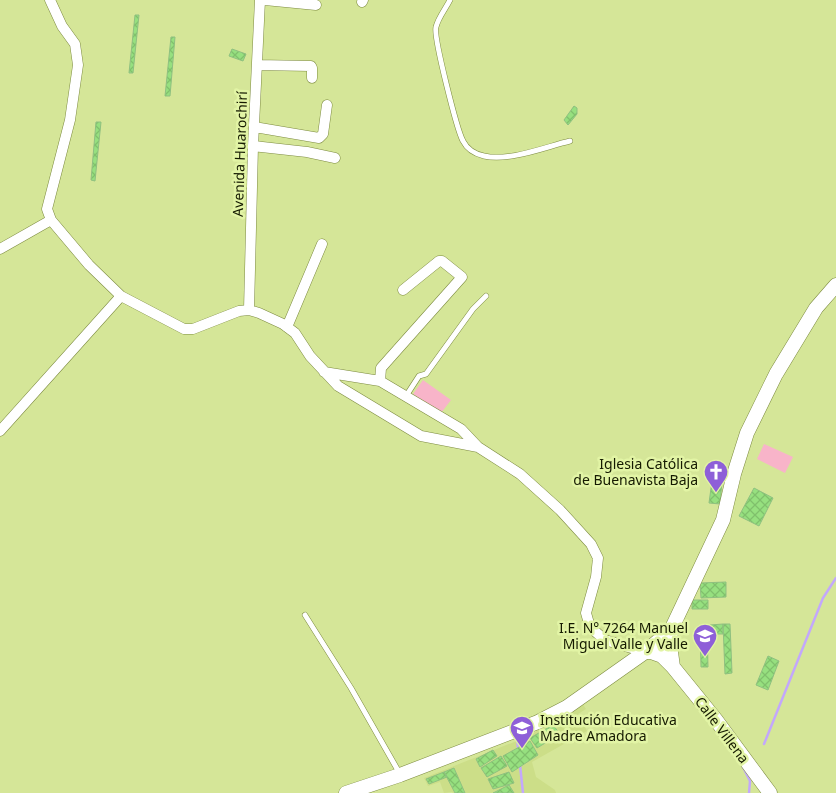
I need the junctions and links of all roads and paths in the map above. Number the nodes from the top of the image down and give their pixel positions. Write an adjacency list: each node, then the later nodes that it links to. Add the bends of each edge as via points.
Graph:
1 (50, 0): 5 (street)
2 (260, 0): 7 (street, Avenida Huarochirí)
3 (265, 0): 6 (street)
4 (450, 0): 11 (lane, via 435,28 464,143 471,151 484,157 506,157)
5 (56, 5): 14 (street, via 62,26 75,44 78,65 70,120 47,209)
6 (316, 5)
7 (257, 64): 8 (street, via 311,66); 10 (street, Avenida Huarochirí)
8 (312, 78)
9 (326, 105): 10 (street, via 323,134 319,138)
10 (254, 127): 12 (street, Avenida Huarochirí)
11 (570, 140)
12 (253, 146): 13 (street); 21 (street, Avenida Huarochirí)
13 (335, 158)
14 (51, 220): 16 (street); 19 (street, via 88,266)
15 (322, 244): 22 (street)
16 (0, 249)
17 (836, 285): 29 (street, via 816,308 747,433 722,520)
18 (403, 290): 24 (street, via 439,261 462,277 381,368)
19 (121, 296): 21 (street, via 184,329 193,329); 26 (street)
20 (486, 296): 25 (lane, via 473,308 426,374 419,376)
21 (249, 310): 22 (street)
22 (287, 327): 23 (street)
23 (324, 372): 24 (street); 27 (street, via 338,386 421,436)
24 (380, 381): 25 (street)
25 (405, 396): 27 (street, via 461,429)
26 (0, 431)
27 (478, 448): 30 (street, via 520,474 591,544 598,558 586,613 590,626 605,640)
28 (305, 615): 32 (lane)
29 (671, 630): 30 (street); 31 (street)
30 (645, 652): 31 (street, via 662,656); 32 (street, via 567,707 538,722)
31 (674, 667): 34 (street, Calle Villena)
32 (400, 775): 33 (street)
33 (346, 793)
34 (770, 793)

